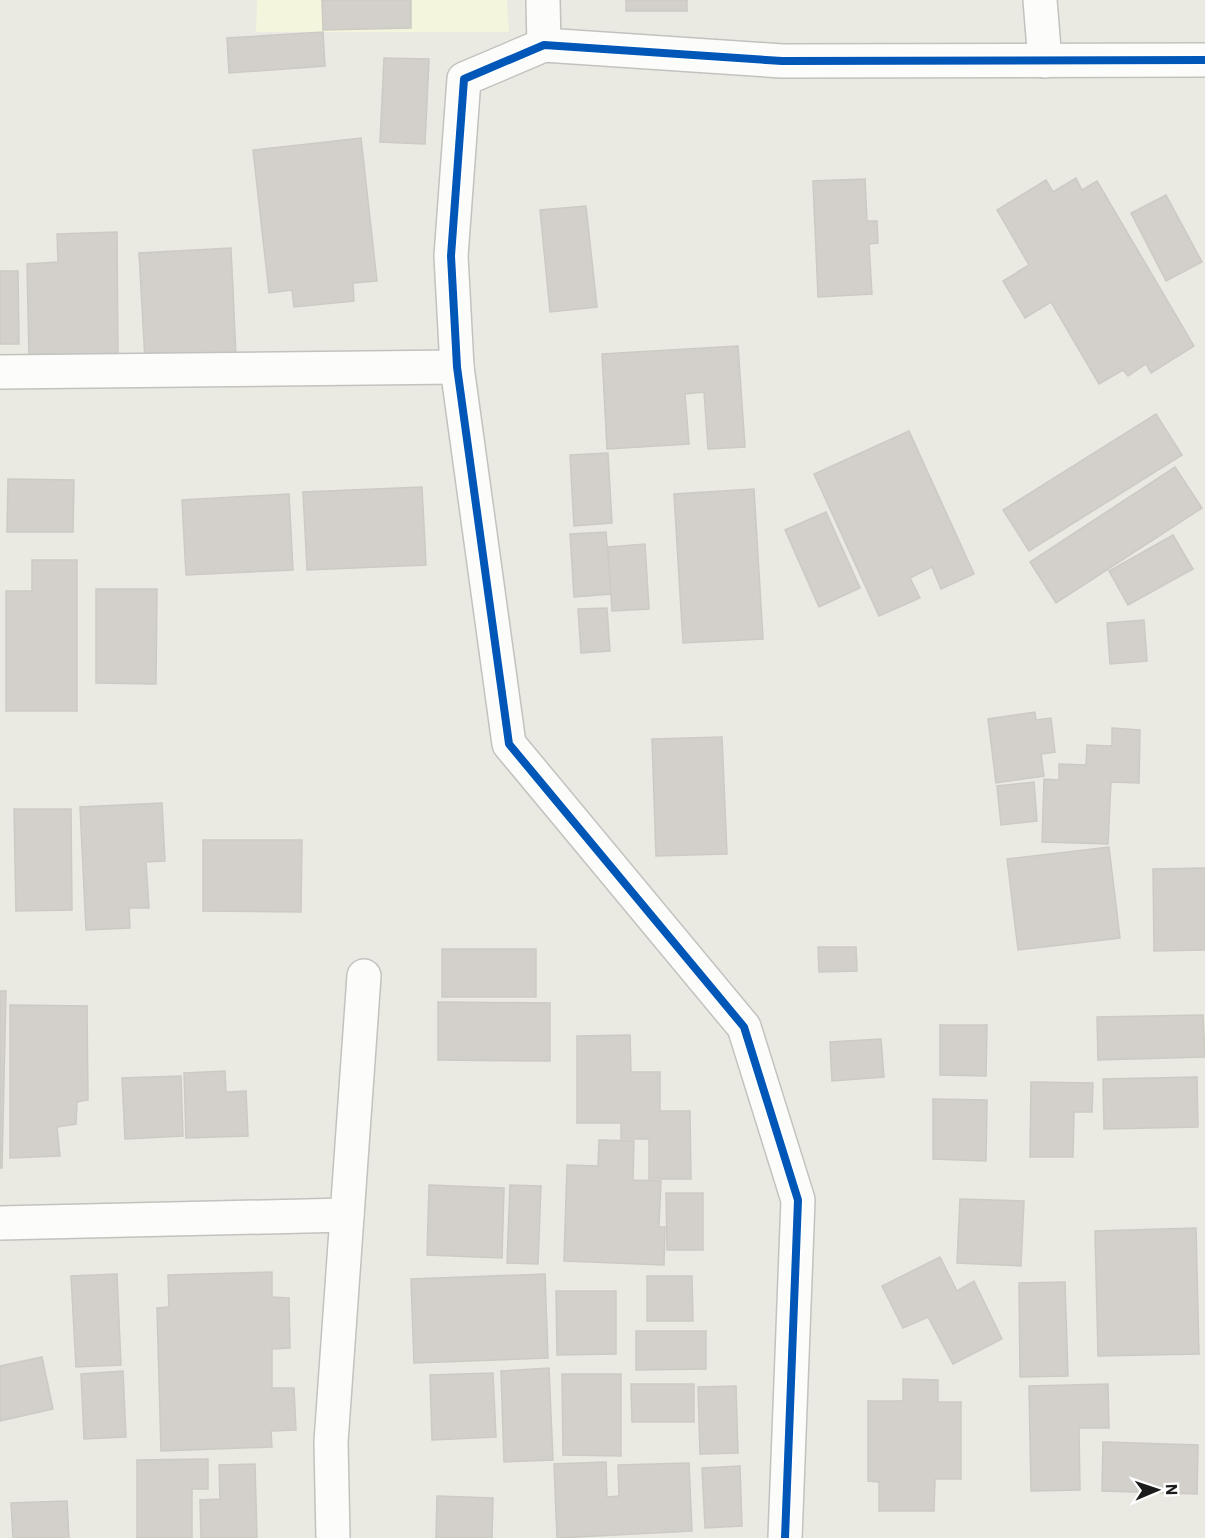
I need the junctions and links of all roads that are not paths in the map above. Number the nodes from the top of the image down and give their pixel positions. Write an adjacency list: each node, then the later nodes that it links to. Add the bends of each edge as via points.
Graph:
1 (543, 0): 3 (street)
2 (1040, 0): 5 (street)
3 (544, 45): 5 (street, via 782,61); 6 (street, via 464,79 451,256)
4 (1205, 60): 5 (street)
5 (1046, 61)
6 (457, 367): 7 (street); 12 (street, via 510,744 744,1028 798,1200)
7 (0, 372)
8 (364, 976): 9 (street)
9 (348, 1215): 10 (street); 11 (street, via 331,1442)
10 (0, 1223)
11 (333, 1538)
12 (785, 1538)

